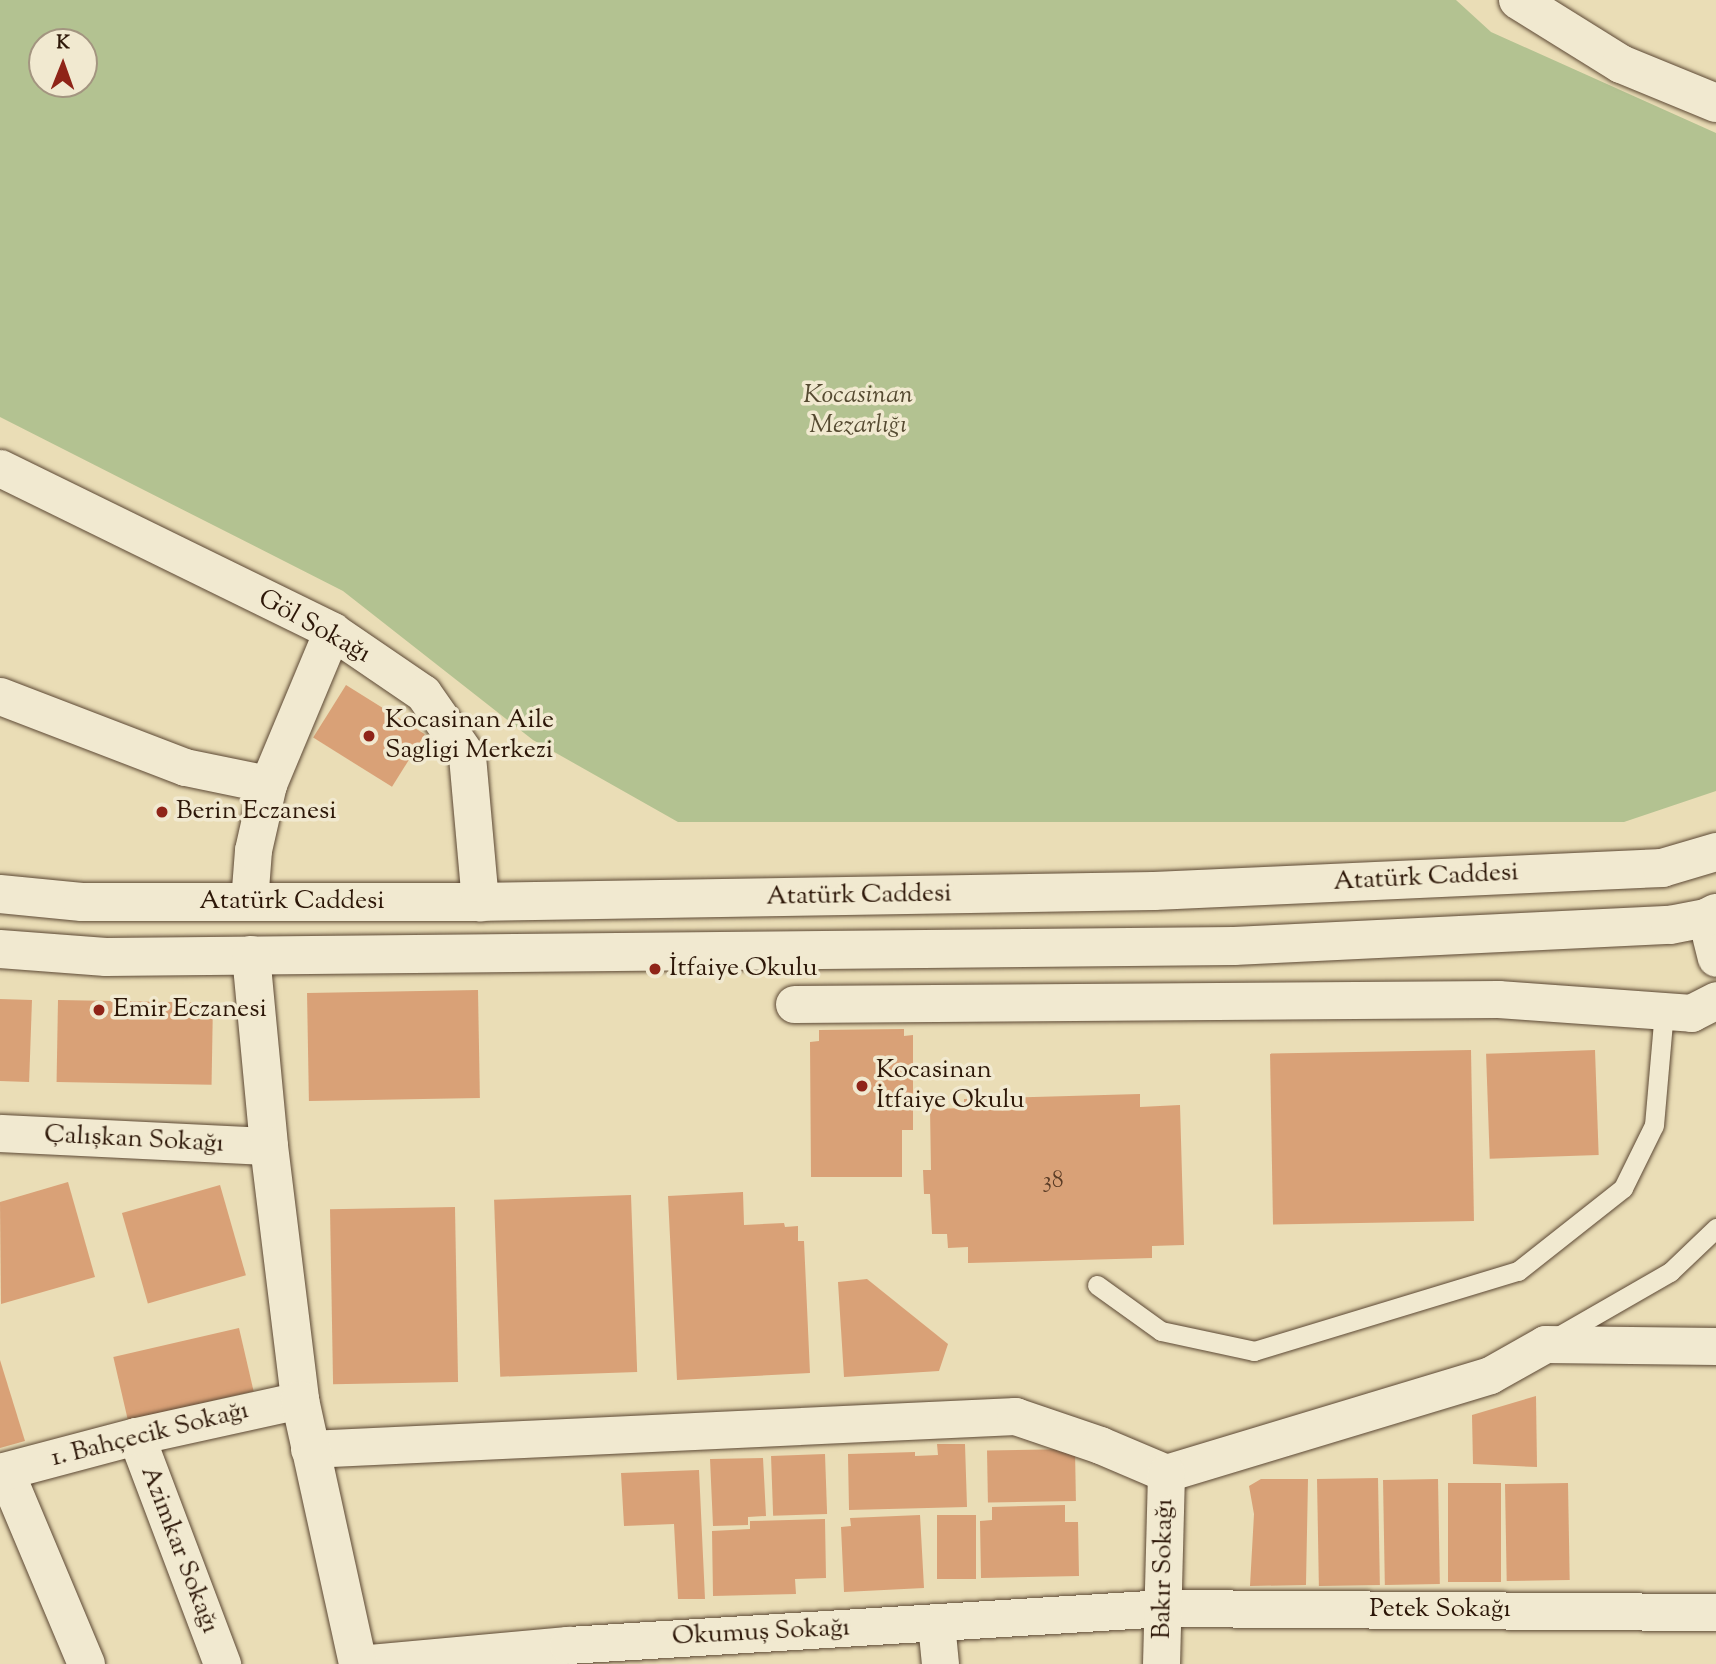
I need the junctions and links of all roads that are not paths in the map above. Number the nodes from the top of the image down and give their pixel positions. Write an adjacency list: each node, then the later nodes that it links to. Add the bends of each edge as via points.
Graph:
1 (1528, 3): 2 (main road, via 1621,64)
2 (1716, 103)
3 (0, 468): 4 (street, Göl Sokağı)
4 (332, 631): 6 (street); 10 (street, Göl Sokağı, via 423,694 467,756)
5 (0, 696): 6 (street, via 185,767)
6 (268, 784): 9 (street, via 253,850)
7 (1712, 854): 10 (main road, Atatürk Caddesi, via 1662,868 1154,891); 11 (main road)
8 (0, 894): 9 (main road, Atatürk Caddesi, via 82,902)
9 (249, 902): 10 (main road, Atatürk Caddesi)
10 (480, 902)
11 (1713, 916): 13 (main road, via 1670,925 1234,946); 14 (street)
12 (0, 949): 13 (main road, via 106,957)
13 (251, 955): 19 (main road)
14 (1716, 958)
15 (1716, 1000): 17 (street, via 1691,1013)
16 (794, 1004): 17 (street, via 1498,999)
17 (1664, 1011): 21 (lane, via 1654,1125 1623,1188 1518,1271 1254,1351 1161,1331)
18 (0, 1133): 19 (street, Çalışkan Sokağı)
19 (269, 1146): 24 (main road)
20 (1716, 1228): 22 (lane, via 1670,1272)
21 (1097, 1285)
22 (1545, 1344): 23 (street); 28 (street, via 1490,1375)
23 (1716, 1346)
24 (300, 1400): 25 (street, 1. Bahçecik Sokağı); 26 (main road)
25 (135, 1436): 27 (street, 1. Bahçecik Sokağı); 34 (street, Azimkar Sokağı)
26 (309, 1449): 28 (street, via 1015,1416); 35 (main road)
27 (2, 1471): 33 (street)
28 (1166, 1474): 29 (street, Bakır Sokağı)
29 (1164, 1608): 30 (street, Petek Sokağı); 31 (street, Okumuş Sokağı); 37 (street, Bakır Sokağı)
30 (1716, 1612)
31 (936, 1623): 32 (street, Okumuş Sokağı); 36 (street)
32 (570, 1655): 35 (street, Okumuş Sokağı)
33 (86, 1664)
34 (222, 1664)
35 (358, 1664)
36 (940, 1664)
37 (1161, 1664)

